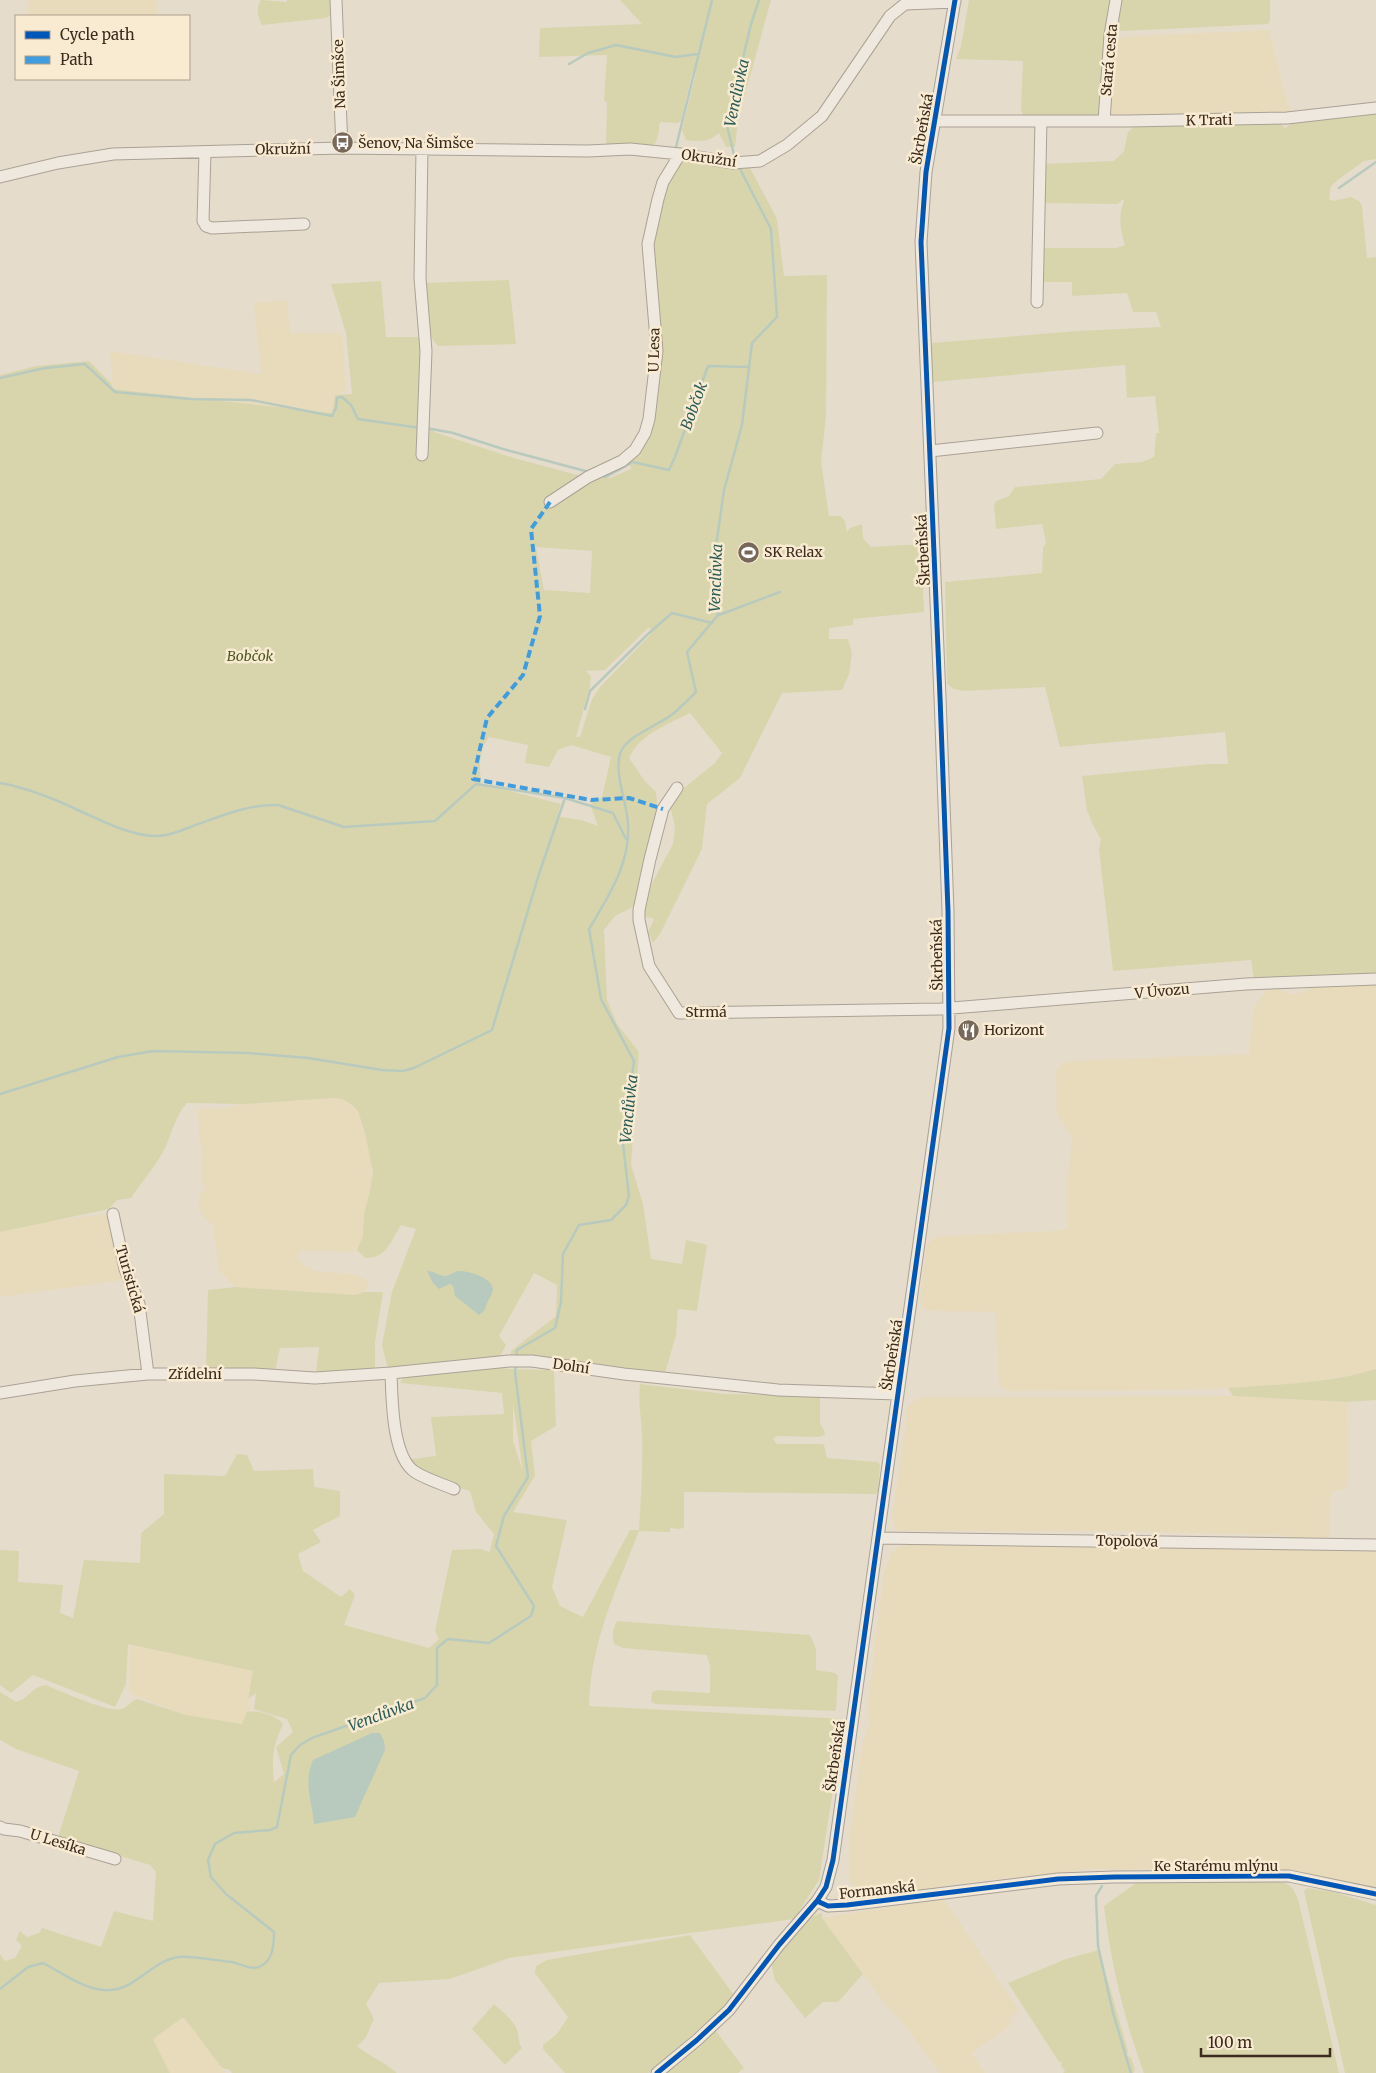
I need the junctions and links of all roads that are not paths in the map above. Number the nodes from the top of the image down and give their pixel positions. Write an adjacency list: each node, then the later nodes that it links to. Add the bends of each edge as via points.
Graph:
1 (336, 0): 8 (street, Na Šimšce)
2 (1116, 0): 7 (street, Stará cesta, via 1110,35)
3 (955, 1): 6 (street, Škrbeňská); 11 (street, Okružní, via 905,4 890,16 822,116 787,145 760,161 738,163)
4 (1376, 108): 7 (street, K Trati, via 1287,118)
5 (1041, 120): 6 (street, K Trati); 7 (street, K Trati); 14 (street)
6 (935, 121): 16 (street, Škrbeňská, via 926,172 921,242)
7 (1104, 121)
8 (342, 148): 9 (street, Okružní); 10 (street, Okružní)
9 (422, 148): 11 (street, Okružní, via 630,149); 17 (street, via 420,278 426,352)
10 (205, 152): 12 (street, Okružní, via 113,154); 13 (street, via 203,221 206,226 229,229)
11 (680, 154): 18 (street, U Lesa, via 664,182 648,244 656,351 645,433 635,450 622,461 588,477)
12 (0, 177)
13 (304, 224)
14 (1037, 302)
15 (1097, 434): 16 (street)
16 (930, 451): 21 (street, Škrbeňská)
17 (422, 455)
18 (550, 502)
19 (677, 788): 21 (street, Strmá, via 663,809 639,920 649,966 678,1012)
20 (1376, 979): 21 (street, V Úvozu, via 1246,984)
21 (949, 1008): 26 (street, Škrbeňská, via 949,1028)
22 (113, 1214): 24 (street, Turistická, via 126,1269 139,1304)
23 (391, 1373): 24 (street, Zřídelní, via 315,1378 254,1374); 26 (street, Dolní, via 515,1361 546,1362 624,1374 778,1390); 27 (street, via 392,1405 402,1456 415,1472)
24 (148, 1374): 25 (street, Zřídelní)
25 (0, 1393)
26 (897, 1394): 28 (street, Škrbeňská)
27 (454, 1489)
28 (878, 1538): 29 (street, Topolová); 34 (street, Škrbeňská, via 833,1860 826,1888)
29 (1376, 1545)
30 (0, 1827): 31 (street, U Lesíka)
31 (115, 1859)
32 (1114, 1877): 33 (street, Ke Starému mlýnu, via 1289,1876); 34 (street, Formanská, via 1058,1879 847,1905 828,1906)
33 (1376, 1894)
34 (818, 1901): 35 (street, via 729,2010)
35 (657, 2073)

